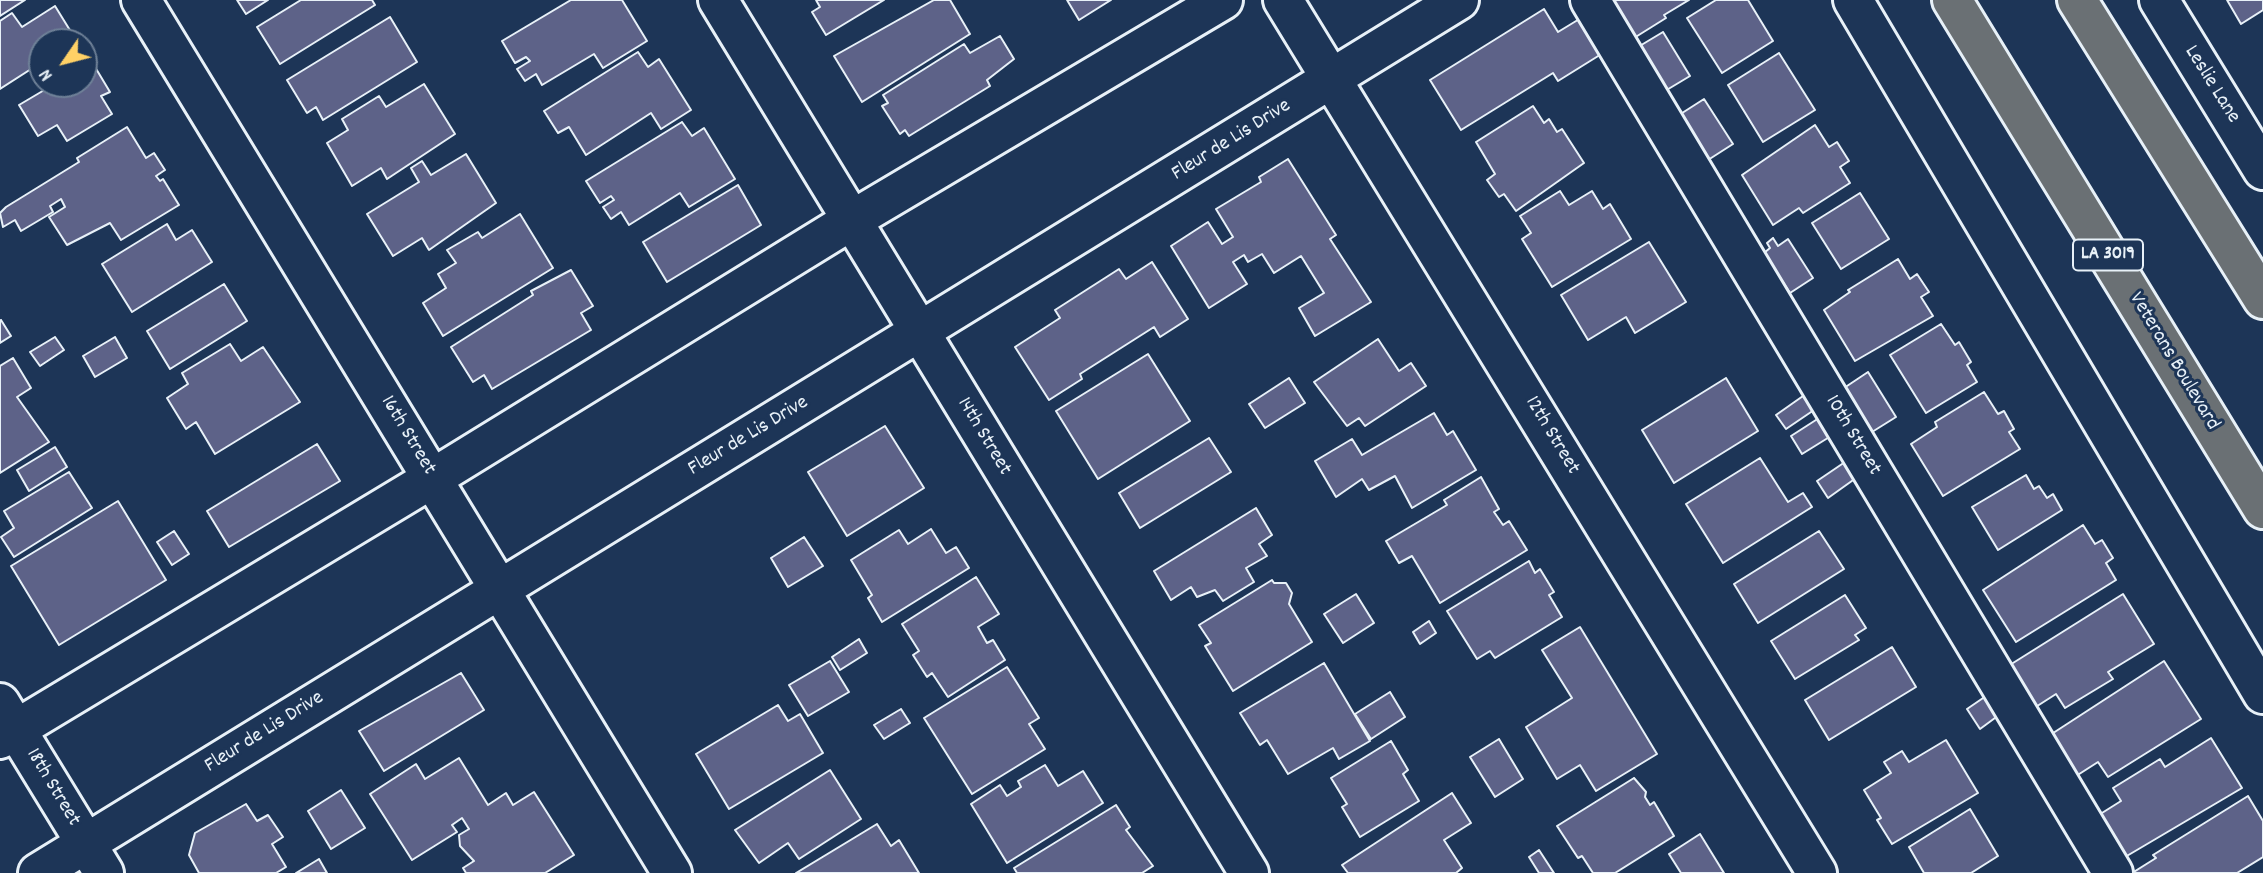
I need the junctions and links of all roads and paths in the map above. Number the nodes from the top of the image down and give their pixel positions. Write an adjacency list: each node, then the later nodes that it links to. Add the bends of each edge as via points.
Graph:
1 (141, 0): 16 (street, 16th Street)
2 (718, 0): 13 (street, 14th Street)
3 (1223, 0): 13 (street)
4 (1283, 0): 11 (street, 12th Street)
5 (1459, 0): 11 (street, Fleur de Lis Drive)
6 (1590, 0): 26 (street, 10th Street)
7 (1853, 0): 19 (street)
8 (1952, 0): 17 (main road, Veterans Boulevard / LA 3019)
9 (2077, 0): 14 (main road)
10 (2159, 0): 12 (street, Leslie Lane)
11 (1332, 79): 15 (street, Fleur de Lis Drive); 25 (street, 12th Street)
12 (2263, 170)
13 (852, 220): 15 (street, 14th Street); 16 (street)
14 (2263, 299)
15 (920, 333): 18 (street, Fleur de Lis Drive); 24 (street, 14th Street)
16 (433, 478): 18 (street, 16th Street); 20 (street)
17 (2263, 509)
18 (499, 587): 21 (street, Fleur de Lis Drive); 23 (street, 16th Street)
19 (2263, 694)
20 (5, 724): 21 (street, 18th Street)
21 (95, 859): 22 (street, Fleur de Lis Drive)
22 (38, 873)
23 (672, 873)
24 (1249, 873)
25 (1817, 873)
26 (2113, 873)

